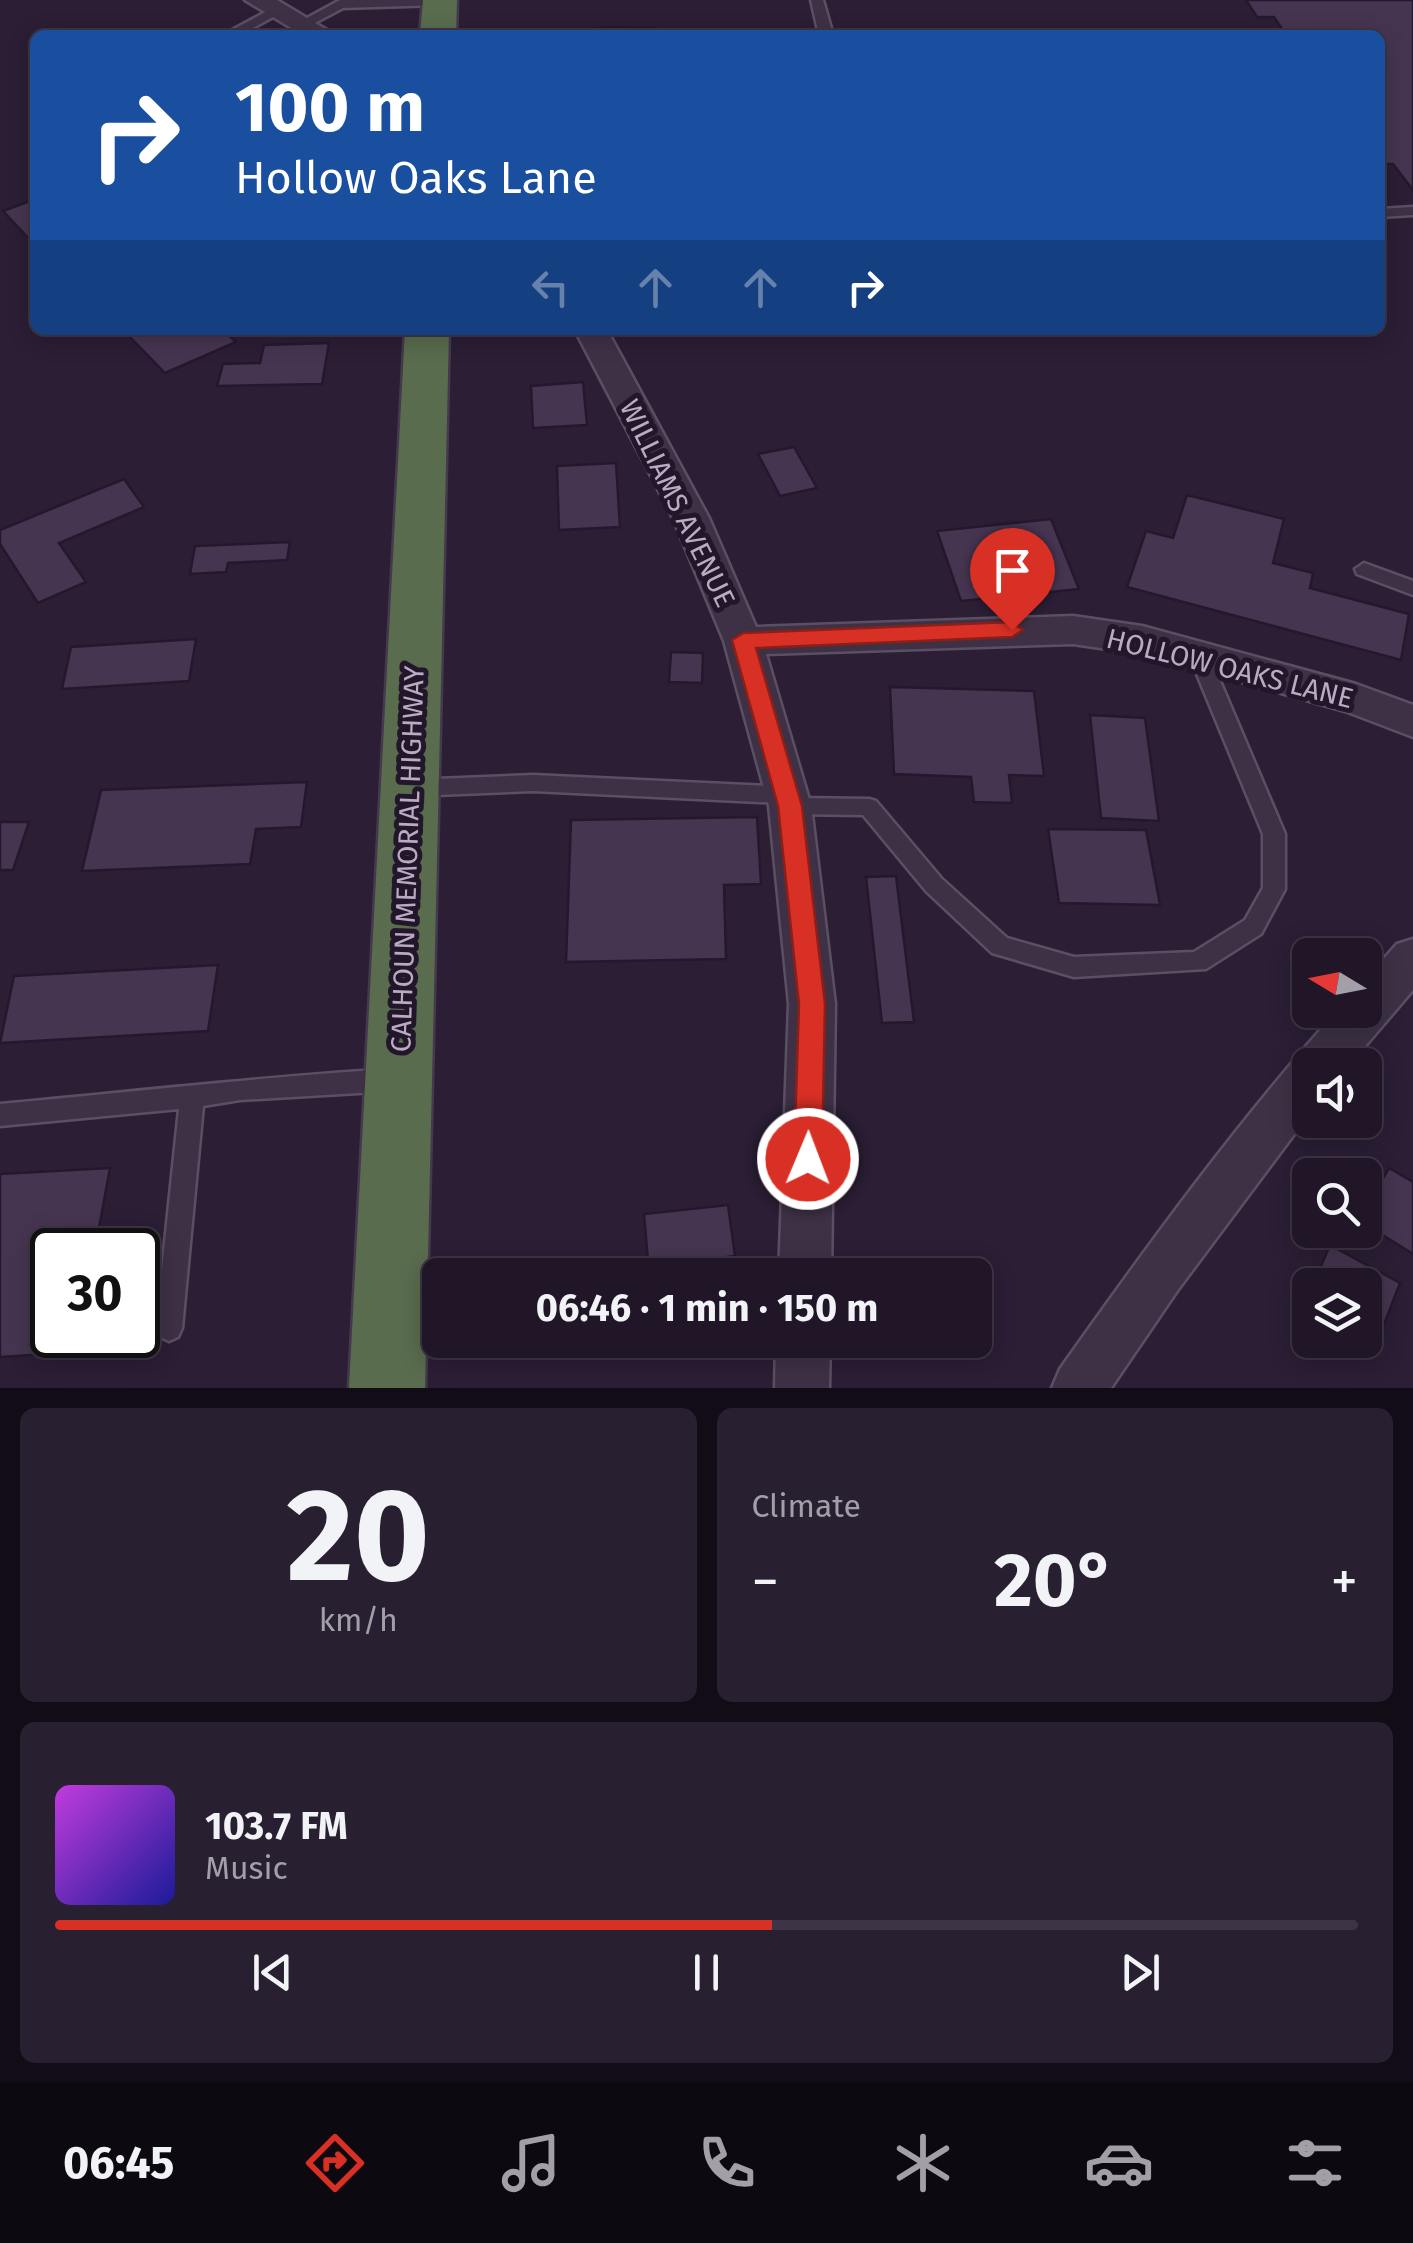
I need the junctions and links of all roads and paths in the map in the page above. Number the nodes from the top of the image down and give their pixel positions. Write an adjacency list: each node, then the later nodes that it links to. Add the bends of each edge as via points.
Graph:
1 (440, 0): 3 (lane); 7 (highway)
2 (817, 0): 8 (lane)
3 (327, 4): 6 (lane)
4 (268, 6): 5 (lane); 6 (street)
5 (237, 30)
6 (312, 30)
7 (438, 30)
8 (825, 30)
9 (1413, 210): 10 (lane)
10 (1385, 213)
11 (427, 335): 18 (highway, CALHOUN MEMORIAL HIGHWAY)
12 (594, 335): 15 (street, WILLIAMS AVENUE, via 692,518)
13 (1364, 568): 14 (lane)
14 (1413, 588)
15 (743, 640): 16 (street, HOLLOW OAKS LANE, via 1073,630); 19 (street, WILLIAMS AVENUE)
16 (1199, 656): 17 (street, HOLLOW OAKS LANE, via 1356,699); 19 (lane, via 1274,834 1274,889 1254,927 1198,962 1074,967 1000,946 934,885 869,807)
17 (1413, 722)
18 (410, 788): 19 (lane, via 533,784); 22 (highway, CALHOUN MEMORIAL HIGHWAY)
19 (789, 800): 26 (street, WILLIAMS AVENUE, via 812,1004)
20 (1413, 958): 21 (street)
21 (1334, 1048)
22 (398, 1079): 23 (lane); 29 (highway, CALHOUN MEMORIAL HIGHWAY)
23 (192, 1097): 25 (lane); 27 (lane)
24 (1292, 1099): 31 (street)
25 (0, 1115)
26 (805, 1258)
27 (170, 1328)
28 (803, 1358): 30 (street)
29 (387, 1388)
30 (802, 1388)
31 (1079, 1388)

